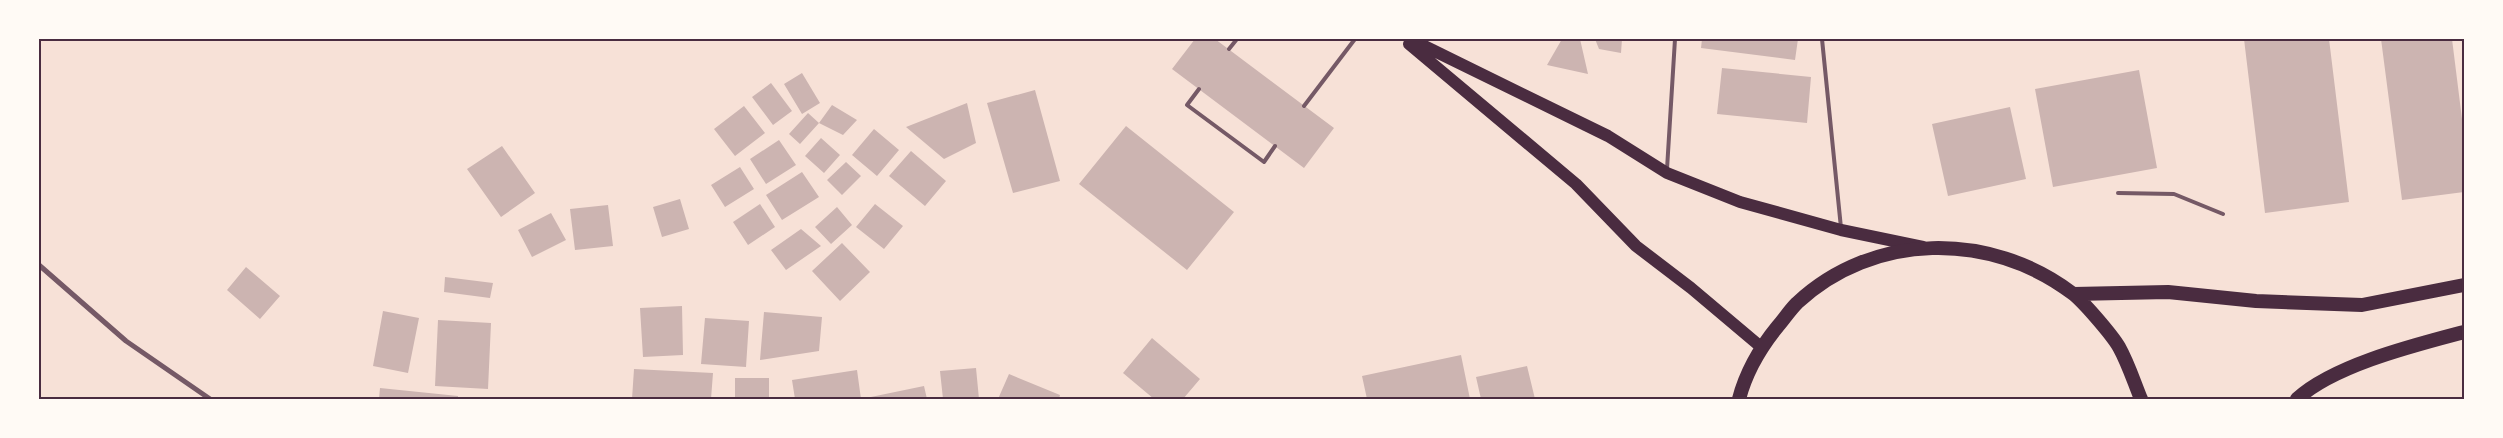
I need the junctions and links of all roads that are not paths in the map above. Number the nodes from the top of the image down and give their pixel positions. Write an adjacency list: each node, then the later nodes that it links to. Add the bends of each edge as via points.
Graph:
1 (1237, 39): 7 (lane)
2 (1354, 39): 9 (lane)
3 (1403, 39): 20 (main road, via 1576,184 1636,246)
4 (1410, 39): 11 (main road, via 1608,136)
5 (1675, 39): 11 (lane)
6 (1822, 39): 14 (lane)
7 (1229, 50)
8 (1199, 90): 10 (lane, via 1187,105 1264,162)
9 (1304, 106)
10 (1275, 146)
11 (1667, 173): 14 (main road, via 1740,202)
12 (2118, 193): 13 (lane, via 2174,194)
13 (2223, 214)
14 (1841, 230): 15 (main road)
15 (1923, 247): 18 (highway, via 1990,252 2043,273); 20 (highway, via 1876,256 1833,276 1796,303)
16 (39, 265): 21 (street, via 126,341)
17 (2464, 285): 18 (highway, via 2362,306 2168,292)
18 (2074, 294): 23 (highway, via 2119,346)
19 (2464, 332): 24 (highway, via 2347,369)
20 (1761, 347): 22 (highway, via 1742,385)
21 (210, 399)
22 (1739, 399)
23 (2141, 399)
24 (2297, 399)

